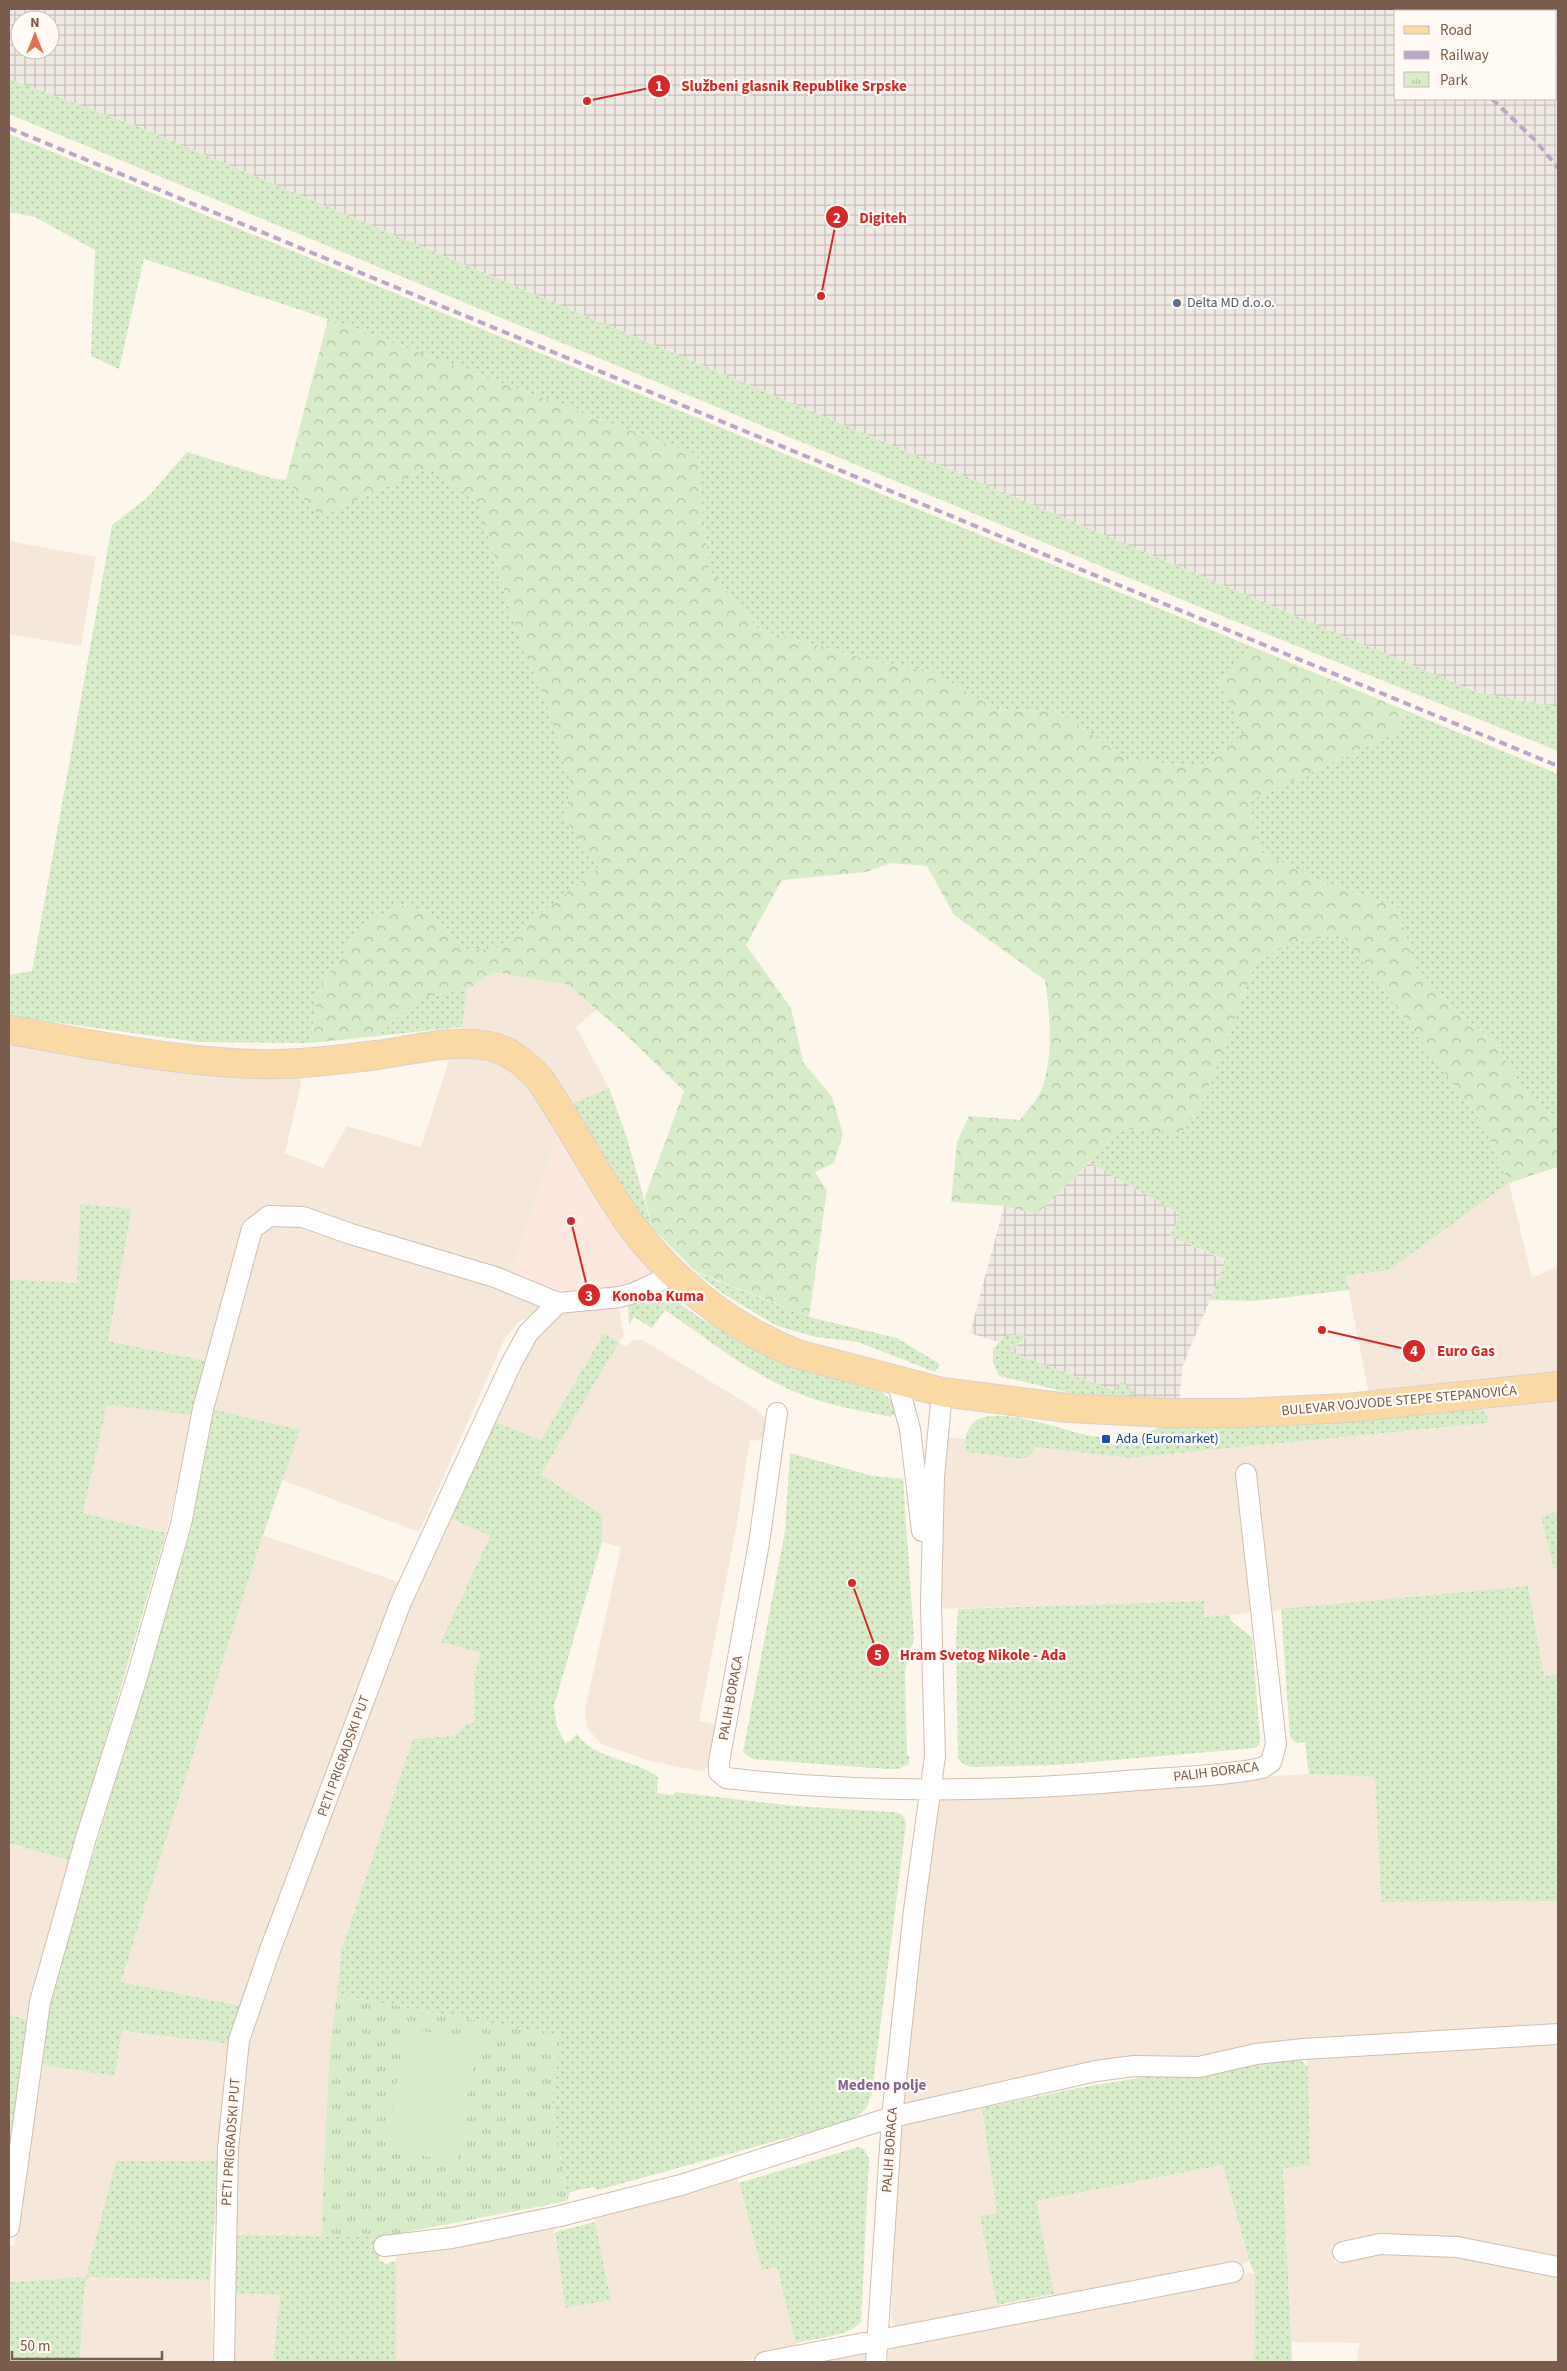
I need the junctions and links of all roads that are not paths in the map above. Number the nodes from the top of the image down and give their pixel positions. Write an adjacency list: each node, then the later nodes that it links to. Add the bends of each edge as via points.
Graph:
1 (9, 1030): 2 (main road, BULEVAR VOJVODE STEPE STEPANOVIĆA, via 174,1056 259,1064 336,1060 447,1045 490,1046 507,1052 540,1078 627,1219)
2 (674, 1274): 3 (street, via 620,1297); 4 (main road, BULEVAR VOJVODE STEPE STEPANOVIĆA, via 730,1320 775,1345)
3 (558, 1303): 13 (street, via 495,1278 303,1217 269,1216 252,1229 203,1409 181,1524 40,2002); 19 (street, PETI PRIGRADSKI PUT, via 528,1333 511,1364 401,1602 239,2040 228,2148)
4 (897, 1381): 6 (main road, BULEVAR VOJVODE STEPE STEPANOVIĆA); 9 (street, PALIH BORACA, via 910,1429)
5 (1558, 1386): 6 (main road, BULEVAR VOJVODE STEPE STEPANOVIĆA, via 1380,1405 1241,1413 1068,1408)
6 (942, 1392): 9 (street, PALIH BORACA, via 934,1477)
7 (777, 1413): 10 (street, PALIH BORACA, via 759,1543 719,1772 726,1778 808,1787)
8 (1246, 1474): 10 (street, PALIH BORACA, via 1276,1744 1271,1762 1247,1771 1086,1785)
9 (931, 1605): 10 (street, PALIH BORACA, via 934,1756)
10 (930, 1790): 12 (street, PALIH BORACA)
11 (1558, 2034): 12 (street, via 1303,2049 1256,2054 1199,2067 1134,2066 1062,2078)
12 (892, 2118): 14 (street, via 681,2185 560,2216 452,2238); 18 (street, PALIH BORACA)
13 (9, 2227)
14 (384, 2246)
15 (1343, 2252): 16 (street, via 1380,2244 1457,2247)
16 (1558, 2267)
17 (1233, 2272): 18 (street)
18 (877, 2341): 20 (street); 21 (street, PALIH BORACA)
19 (224, 2362)
20 (765, 2362)
21 (876, 2362)

